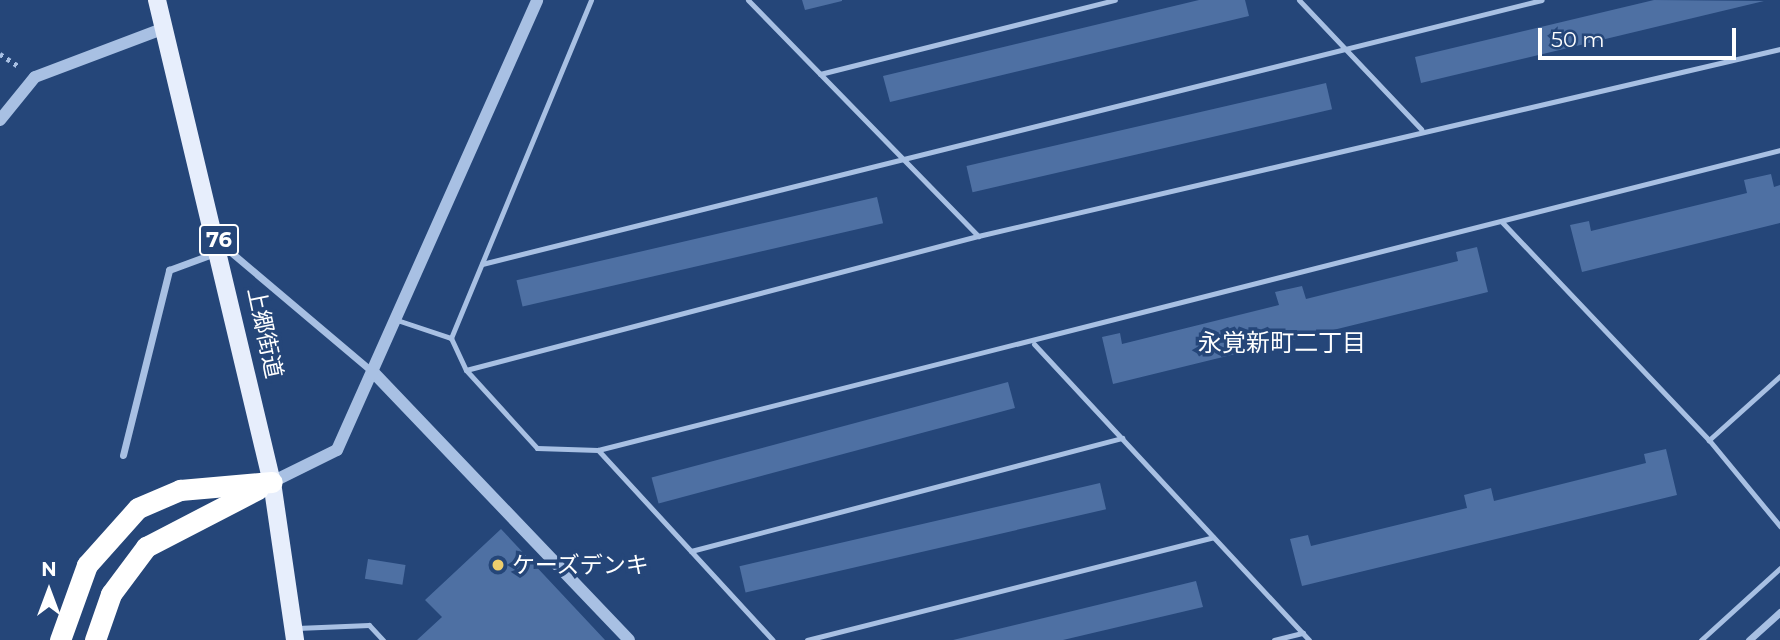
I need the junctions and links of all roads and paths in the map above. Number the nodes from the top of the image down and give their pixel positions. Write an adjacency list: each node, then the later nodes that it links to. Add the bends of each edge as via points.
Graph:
1 (158, 0): 8 (main road, 上郷街道 / 76)
2 (537, 0): 20 (street)
3 (591, 0): 19 (lane)
4 (748, 0): 11 (lane)
5 (1115, 0): 11 (lane)
6 (1299, 0): 10 (lane)
7 (1542, 0): 10 (lane)
8 (165, 28): 12 (street, via 35,77); 18 (main road, 上郷街道 / 76)
9 (1780, 49): 13 (lane)
10 (1347, 50): 13 (lane); 15 (lane)
11 (820, 74): 15 (lane)
12 (0, 120)
13 (1421, 128): 17 (lane)
14 (1780, 150): 16 (lane)
15 (904, 160): 17 (lane); 19 (lane)
16 (1502, 222): 22 (lane); 27 (lane)
17 (978, 236): 23 (lane)
18 (220, 246): 24 (street); 29 (street, via 169,270); 30 (main road, 上郷街道 / 76)
19 (482, 264): 21 (lane)
20 (400, 321): 21 (lane); 24 (street)
21 (451, 338): 23 (lane)
22 (1034, 344): 26 (lane); 28 (lane)
23 (466, 370): 28 (lane, via 537,448)
24 (374, 373): 30 (street, via 337,450); 41 (street)
25 (1780, 376): 27 (lane)
26 (1122, 438): 32 (lane); 33 (lane)
27 (1709, 440): 31 (lane)
28 (598, 450): 33 (lane)
29 (123, 455)
30 (272, 482): 37 (main road, 上郷街道 / 76); 38 (highway, via 180,490 138,508 87,565); 39 (highway, via 146,547 111,594)
31 (1780, 526)
32 (1213, 537): 36 (lane); 43 (lane)
33 (691, 551): 42 (lane)
34 (1780, 568): 46 (lane)
35 (1780, 612): 47 (street)
36 (1303, 633): 44 (lane); 45 (lane)
37 (294, 634): 40 (lane, via 369,625)
38 (60, 640)
39 (95, 640)
40 (383, 640)
41 (629, 640)
42 (773, 640)
43 (807, 640)
44 (1274, 640)
45 (1309, 640)
46 (1701, 640)
47 (1749, 640)

